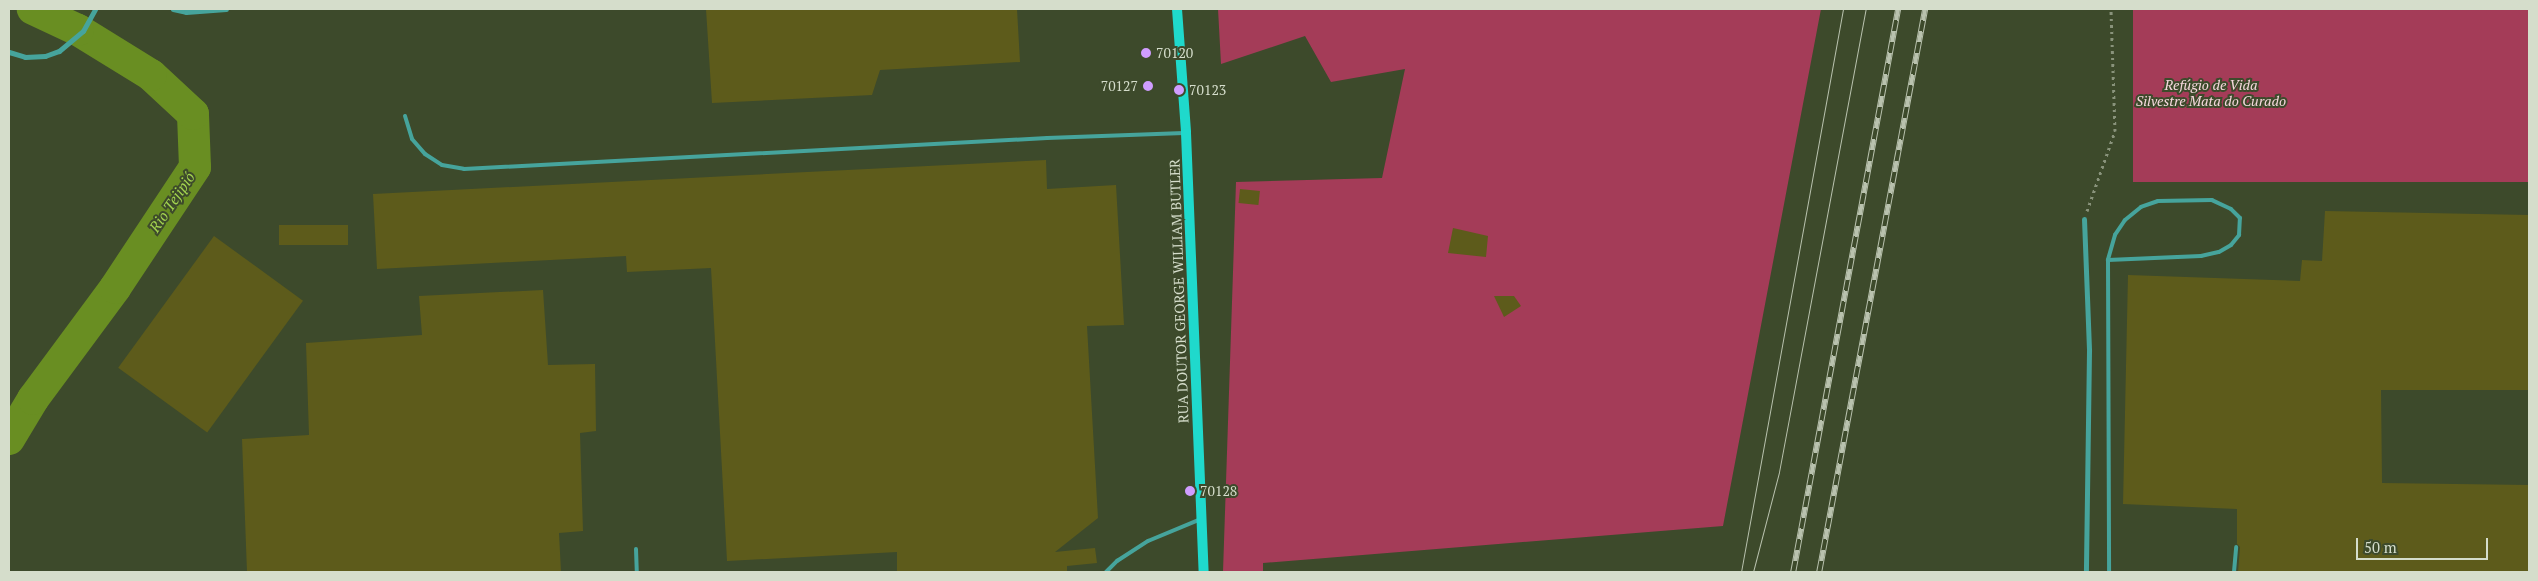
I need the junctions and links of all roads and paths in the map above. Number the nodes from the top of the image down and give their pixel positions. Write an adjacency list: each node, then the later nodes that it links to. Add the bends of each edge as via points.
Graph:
1 (95, 9): 6 (street, via 83,32 59,51 25,57)
2 (173, 9): 3 (street, via 186,12)
3 (226, 9)
4 (1177, 9): 8 (street, RUA DOUTOR GEORGE WILLIAM BUTLER)
5 (2111, 9): 9 (path, via 2115,131)
6 (9, 52)
7 (405, 116): 8 (lane, via 412,139 425,154 442,165 464,169)
8 (1186, 133): 11 (street, RUA DOUTOR GEORGE WILLIAM BUTLER)
9 (2084, 219): 17 (street, via 2088,351)
10 (2108, 260): 10 (lane, via 2115,235 2124,220 2141,207 2158,201 2212,200 2231,209 2240,218 2238,236 2220,252 2201,256); 18 (lane)
11 (1202, 518): 15 (lane, via 1148,541); 16 (street, RUA DOUTOR GEORGE WILLIAM BUTLER)
12 (2236, 546): 19 (lane)
13 (636, 550): 14 (lane)
14 (637, 572)
15 (1106, 572)
16 (1204, 572)
17 (2086, 572)
18 (2109, 572)
19 (2234, 572)

